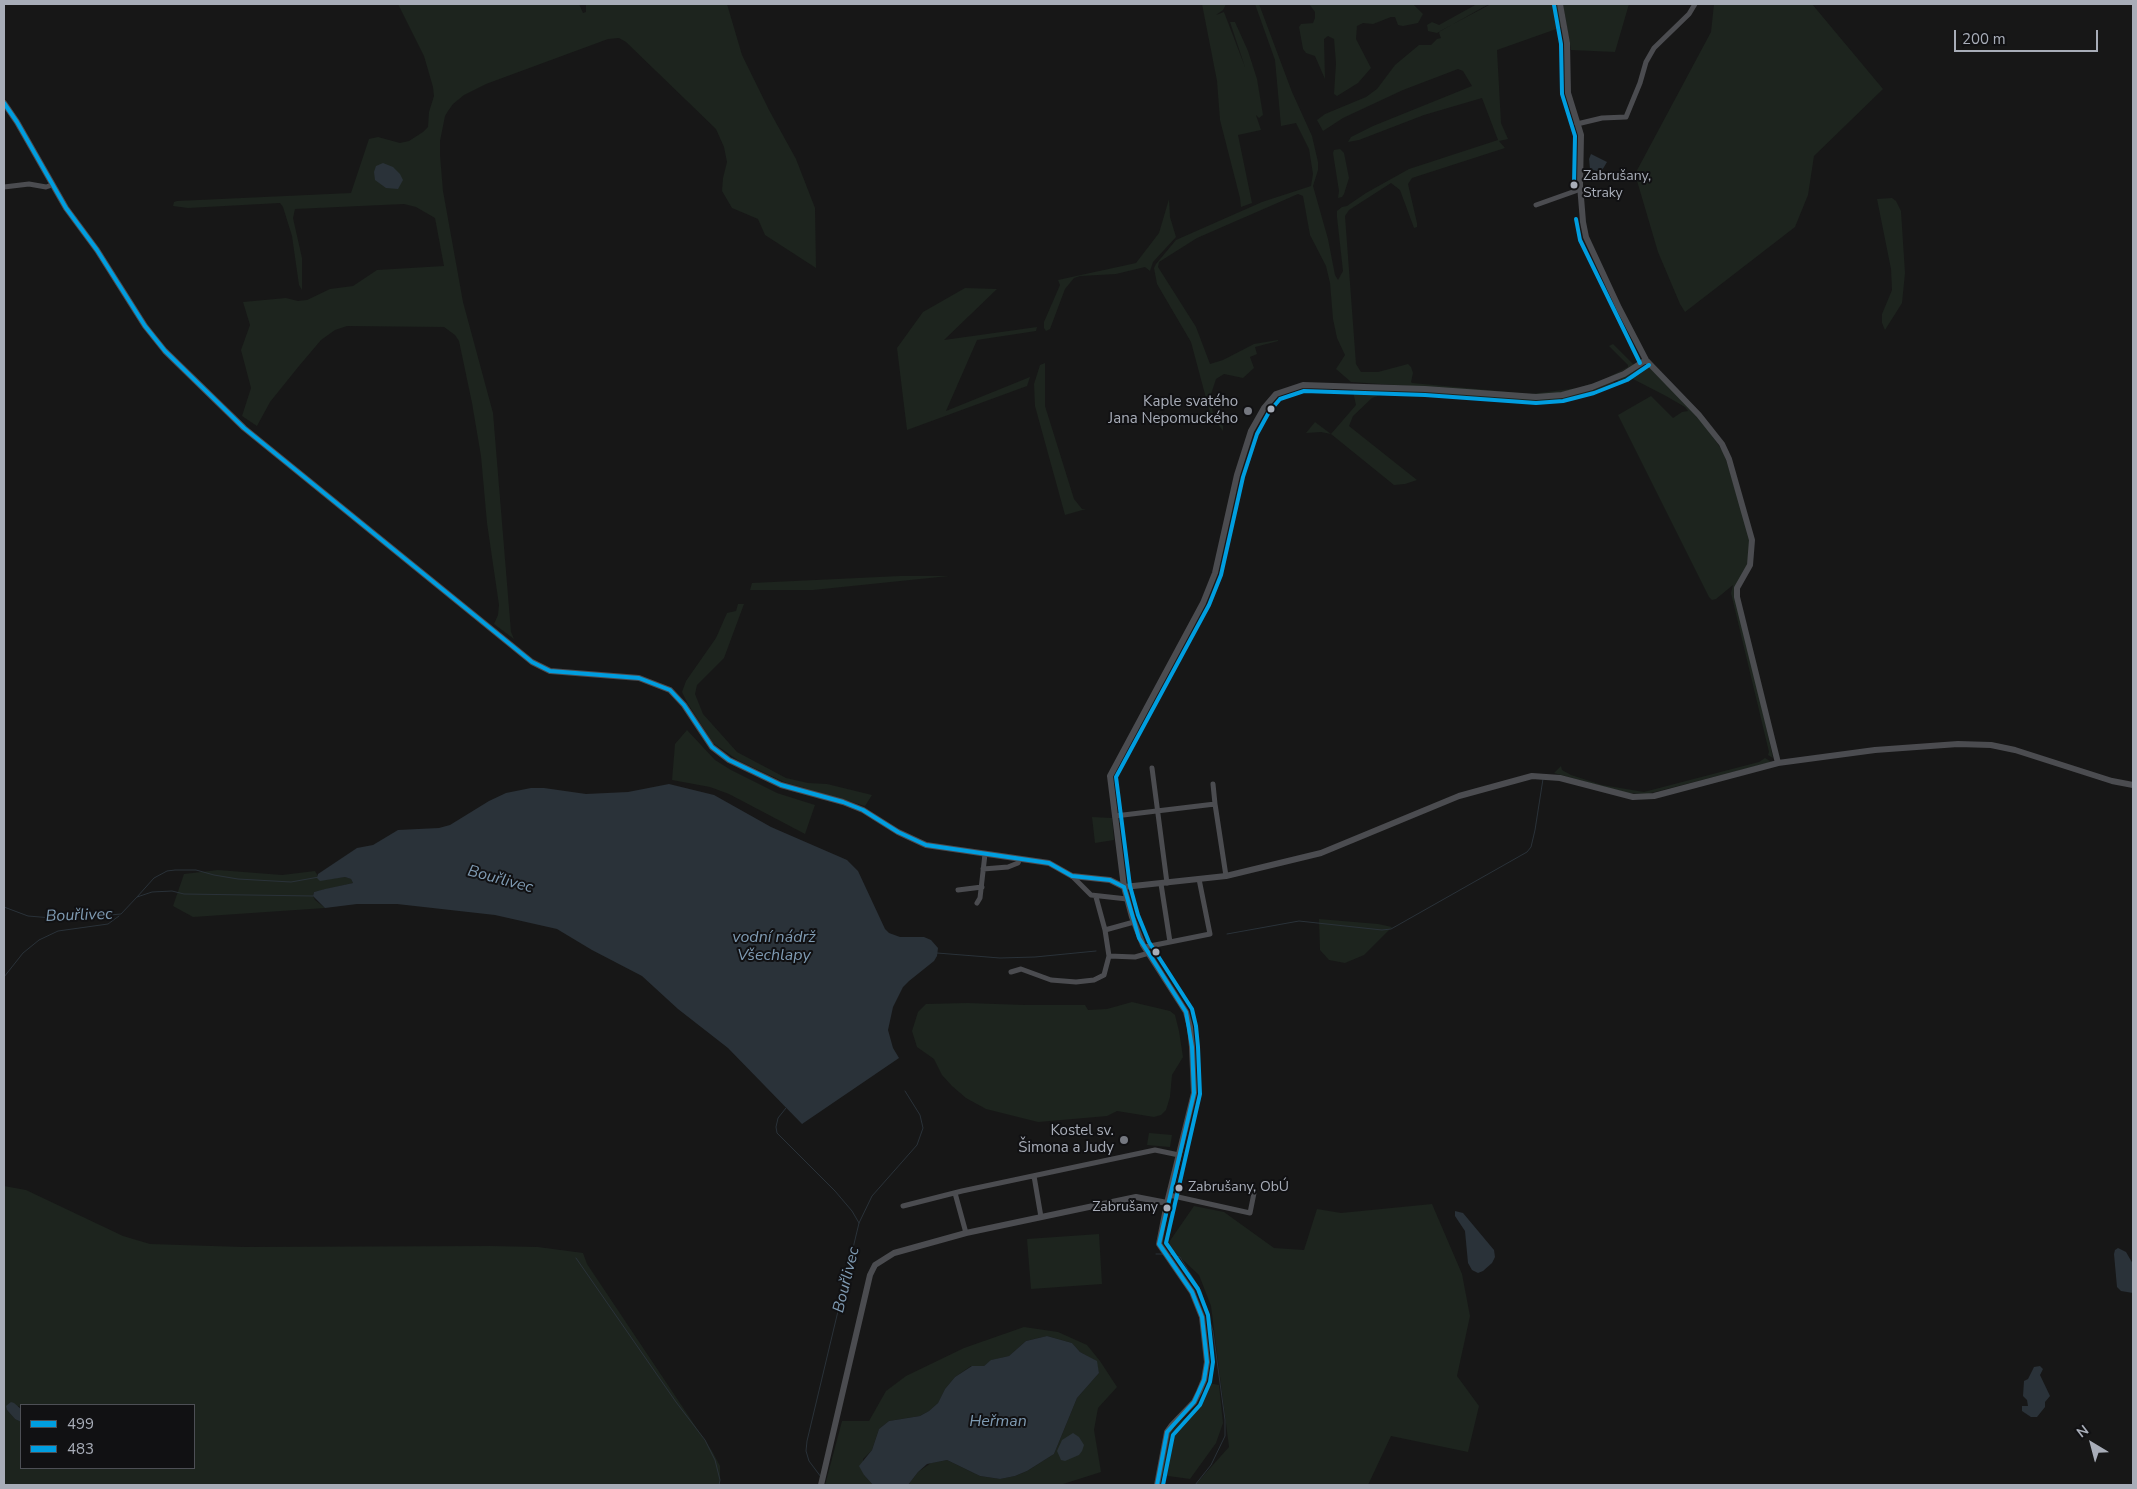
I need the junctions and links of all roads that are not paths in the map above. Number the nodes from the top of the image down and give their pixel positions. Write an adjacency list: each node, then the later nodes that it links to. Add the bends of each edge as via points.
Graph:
1 (1560, 4): 4 (street, via 1567,43 1568,93)
2 (1695, 4): 4 (street, via 1654,48 1626,117)
3 (4, 103): 5 (street)
4 (1577, 124): 7 (street, via 1581,136)
5 (52, 185): 6 (street); 17 (street, via 165,351 244,428 532,662 550,671 639,678 670,690 712,747 729,760 781,785 856,807 926,846)
6 (4, 187)
7 (1580, 189): 8 (street); 9 (street, via 1586,237)
8 (1536, 205)
9 (1646, 360): 10 (street, via 1699,415 1729,458 1752,540 1750,565 1737,588 1737,597); 16 (street, via 1624,374 1562,395 1536,397 1314,384 1276,394 1255,423 1244,450 1216,573 1203,603 1110,776)
10 (1778, 763): 13 (street, via 1875,750 1990,745); 21 (street, via 1654,796 1633,797 1560,778 1532,776 1460,796 1320,853)
11 (1152, 768): 15 (street)
12 (1213, 784): 14 (street)
13 (2133, 785)
14 (1215, 804): 15 (street); 21 (street)
15 (1158, 810): 16 (street); 23 (street)
16 (1115, 816): 25 (street)
17 (985, 854): 18 (street); 19 (street)
18 (1020, 859): 19 (street, via 1008,867); 20 (street, via 1049,863)
19 (984, 869): 24 (street)
20 (1072, 876): 25 (street, via 1110,880); 27 (street, via 1090,895)
21 (1226, 876): 22 (street)
22 (1199, 879): 23 (street); 32 (street, via 1210,934)
23 (1164, 884): 25 (street); 32 (street)
24 (982, 886): 26 (street); 29 (street)
25 (1124, 887): 28 (street)
26 (958, 890)
27 (1096, 896): 28 (street); 31 (street)
28 (1127, 899): 30 (street)
29 (977, 903)
30 (1134, 922): 31 (street); 33 (street)
31 (1105, 930): 34 (street)
32 (1170, 942): 33 (street)
33 (1147, 950): 34 (street, via 1135,957); 36 (street, via 1180,1002 1190,1027 1194,1093)
34 (1109, 956): 35 (street, via 1104,976 1094,980 1051,980 1021,969)
35 (1011, 972)
36 (1179, 1155): 37 (street, via 1155,1150); 40 (street)
37 (1034, 1176): 38 (street); 43 (street)
38 (955, 1193): 42 (street); 44 (street)
39 (1254, 1193): 40 (street, via 1250,1213)
40 (1169, 1195): 41 (street)
41 (1167, 1203): 43 (street, via 1136,1197); 46 (street, via 1159,1244 1192,1292 1202,1317 1207,1362 1197,1397 1167,1432)
42 (904, 1206)
43 (1041, 1217): 44 (street)
44 (966, 1233): 45 (street, via 894,1253 875,1265)
45 (821, 1485)
46 (1157, 1485)

